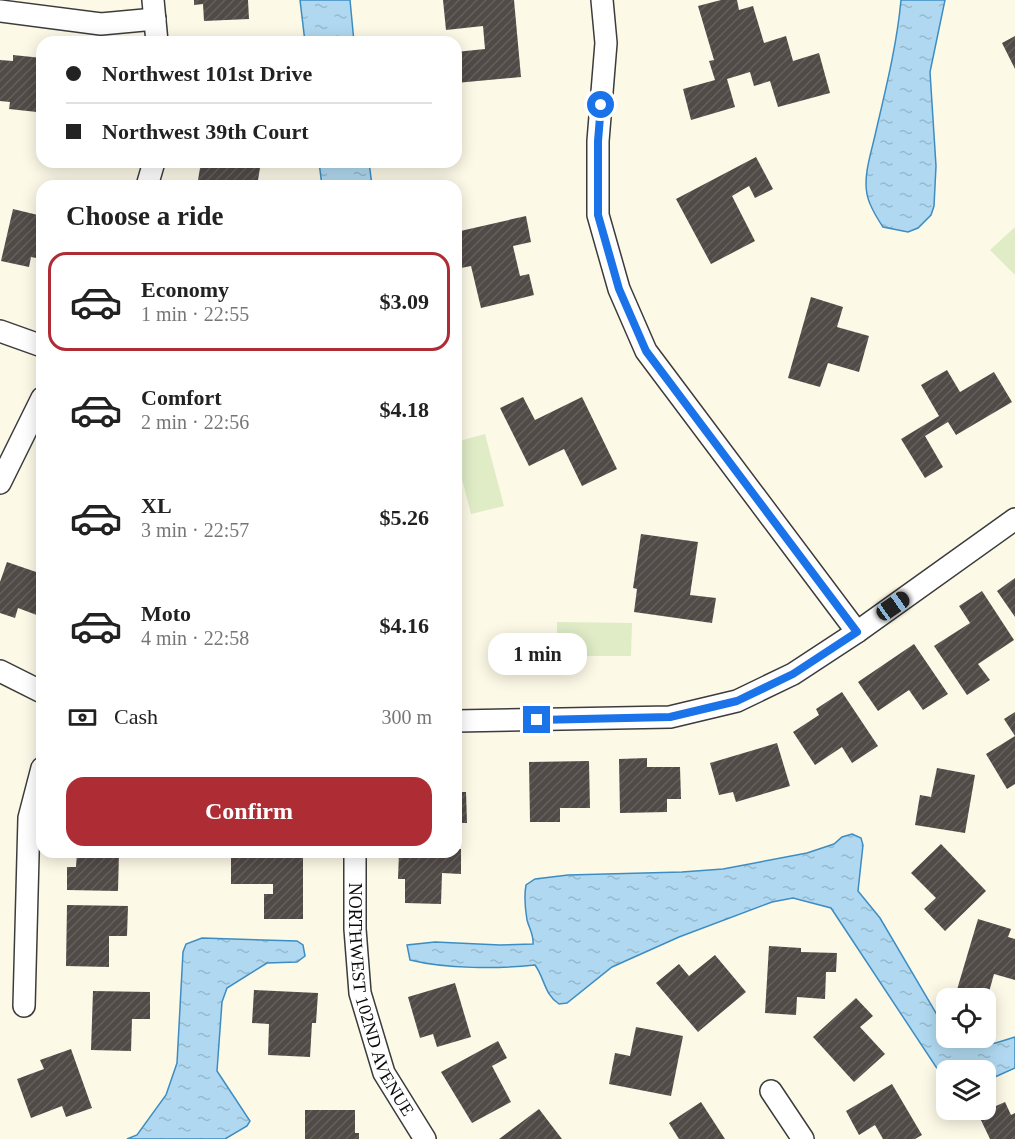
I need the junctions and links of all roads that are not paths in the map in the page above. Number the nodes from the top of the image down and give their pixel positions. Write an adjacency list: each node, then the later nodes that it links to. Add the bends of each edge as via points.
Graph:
1 (602, 0): 10 (street, via 606,43 598,141 598,215 619,289 646,351)
2 (154, 9): 3 (street, via 101,24); 4 (street)
3 (0, 12)
4 (157, 36)
5 (0, 331): 6 (street)
6 (36, 344)
7 (36, 410): 8 (street)
8 (0, 483)
9 (1015, 519): 10 (street)
10 (857, 632): 13 (street, via 793,674 737,701 670,717)
11 (0, 671): 12 (street)
12 (36, 689)
13 (462, 721)
14 (36, 791): 16 (street, via 29,818)
15 (355, 858): 18 (street, NORTHWEST 102ND AVENUE, via 360,993 384,1073)
16 (24, 1006)
17 (771, 1091): 19 (street)
18 (425, 1139)
19 (803, 1139)

